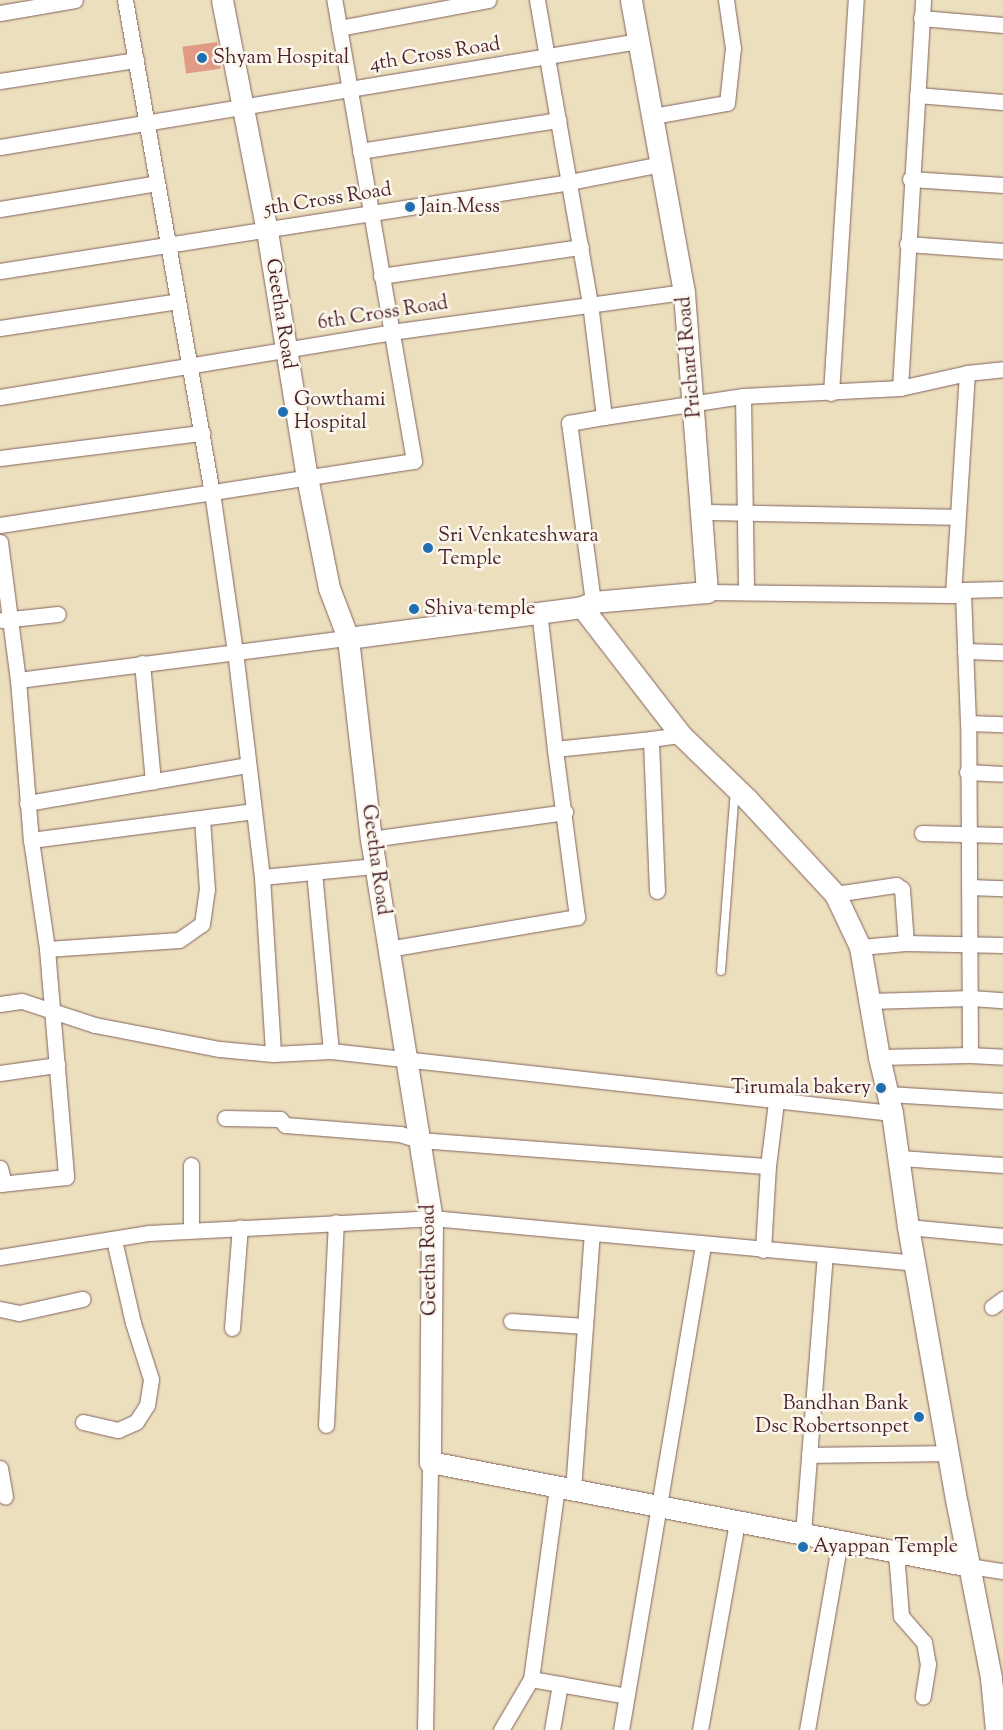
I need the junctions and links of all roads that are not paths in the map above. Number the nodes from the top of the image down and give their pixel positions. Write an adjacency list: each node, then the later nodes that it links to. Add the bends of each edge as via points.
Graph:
1 (75, 0): 11 (street)
2 (125, 0): 17 (street)
3 (222, 0): 22 (street, Geetha Road)
4 (334, 0): 14 (street)
5 (488, 0): 14 (street)
6 (538, 0): 16 (street)
7 (632, 0): 15 (street, Prichard Road)
8 (726, 0): 23 (street, via 734,48 727,103)
9 (856, 0): 52 (street)
10 (923, 0): 12 (street)
11 (0, 13)
12 (921, 18): 13 (street); 20 (street)
13 (1003, 25)
14 (339, 28): 19 (street)
15 (639, 41): 16 (street, 4th Cross Road); 23 (street, Prichard Road)
16 (547, 56): 19 (street, 4th Cross Road); 24 (street)
17 (136, 60): 18 (street); 25 (street)
18 (0, 81)
19 (350, 89): 22 (street, 4th Cross Road); 27 (street)
20 (917, 95): 21 (street); 29 (street)
21 (1003, 102)
22 (241, 108): 25 (street, 4th Cross Road); 35 (street, Geetha Road)
23 (654, 116): 28 (street, Prichard Road)
24 (559, 120): 27 (street); 31 (street)
25 (146, 123): 26 (street, 4th Cross Road); 30 (street)
26 (0, 147)
27 (360, 151): 34 (street)
28 (662, 164): 31 (street, 5th Cross Road); 42 (street, Prichard Road)
29 (910, 180): 32 (street); 37 (street)
30 (157, 182): 33 (street); 36 (street)
31 (570, 182): 34 (street, 5th Cross Road); 38 (street)
32 (1003, 185)
33 (0, 209)
34 (370, 214): 35 (street, 5th Cross Road); 41 (street)
35 (267, 231): 36 (street, 5th Cross Road); 47 (street, Geetha Road)
36 (168, 244): 40 (street, 5th Cross Road); 43 (street)
37 (907, 244): 39 (street); 51 (street)
38 (581, 247): 41 (street); 44 (street)
39 (1003, 250)
40 (0, 271)
41 (381, 276): 46 (street)
42 (684, 292): 44 (street, 6th Cross Road); 55 (street, Prichard Road)
43 (178, 301): 45 (street); 48 (street)
44 (590, 303): 46 (street, 6th Cross Road); 56 (street)
45 (0, 328)
46 (391, 332): 47 (street, 6th Cross Road); 59 (street, via 414,461)
47 (286, 349): 48 (street, 6th Cross Road); 59 (street, Geetha Road)
48 (190, 365): 54 (street, 6th Cross Road); 57 (street)
49 (1003, 369): 50 (street)
50 (967, 373): 51 (street); 63 (street)
51 (900, 388): 52 (street)
52 (831, 393): 53 (street)
53 (744, 396): 55 (street); 62 (street)
54 (0, 397)
55 (695, 402): 56 (street); 61 (street, Prichard Road)
56 (604, 417): 70 (street, via 569,423)
57 (202, 433): 58 (street); 60 (street)
58 (0, 458)
59 (307, 477): 60 (street); 74 (street, Geetha Road, via 329,588)
60 (212, 492): 64 (street); 75 (street)
61 (703, 512): 62 (street); 67 (street, Prichard Road)
62 (744, 513): 63 (street); 68 (street)
63 (956, 517): 69 (street)
64 (0, 526)
65 (0, 542): 73 (street)
66 (1003, 589): 69 (street)
67 (707, 592): 68 (street); 70 (street)
68 (746, 592): 69 (street)
69 (958, 592): 76 (street)
70 (588, 604): 71 (street); 82 (street)
71 (540, 612): 74 (street); 84 (street)
72 (58, 614): 73 (street)
73 (5, 619): 79 (street)
74 (348, 638): 75 (street); 97 (street, Geetha Road)
75 (235, 651): 78 (street); 85 (street)
76 (965, 651): 77 (street); 80 (street)
77 (1003, 652)
78 (142, 663): 79 (street); 88 (street)
79 (18, 680): 90 (street)
80 (968, 722): 81 (street); 86 (street)
81 (1003, 724)
82 (681, 735): 83 (street); 89 (street)
83 (651, 739): 84 (street); 104 (street)
84 (555, 749): 92 (street)
85 (248, 765): 88 (street); 91 (street)
86 (967, 772): 87 (street); 95 (street)
87 (1003, 774)
88 (153, 781): 90 (street)
89 (735, 788): 105 (street); 112 (lane)
90 (27, 803): 98 (street)
91 (254, 811): 93 (street); 101 (street)
92 (565, 812): 97 (street); 111 (street, via 577,917)
93 (202, 818): 98 (street); 110 (street, via 207,890 202,924 178,940)
94 (922, 833): 95 (street)
95 (968, 834): 96 (street); 102 (street)
96 (1003, 835)
97 (372, 839): 99 (street, Geetha Road)
98 (31, 840): 110 (street)
99 (375, 866): 100 (street); 111 (street, Geetha Road)
100 (314, 872): 101 (street); 118 (street)
101 (262, 877): 119 (street)
102 (969, 887): 103 (street); 107 (street)
103 (1003, 888)
104 (657, 891)
105 (835, 894): 106 (street, via 896,885 902,889); 109 (street)
106 (906, 943): 107 (street); 109 (street)
107 (970, 943): 108 (street); 113 (street)
108 (1003, 945)
109 (860, 947): 115 (street)
110 (47, 949): 117 (street)
111 (388, 949): 123 (street, Geetha Road)
112 (721, 971)
113 (970, 998): 114 (street); 115 (street); 120 (street)
114 (1003, 1000)
115 (870, 1002): 121 (street)
116 (0, 1004): 117 (street, via 22,1001)
117 (52, 1014): 119 (street, via 182,1044); 124 (street)
118 (331, 1051): 119 (street); 123 (street)
119 (273, 1054)
120 (970, 1055): 121 (street); 122 (street)
121 (879, 1057): 128 (street)
122 (1003, 1057)
123 (405, 1061): 127 (street); 130 (street, Geetha Road)
124 (57, 1065): 125 (street); 136 (street, via 66,1177)
125 (0, 1073)
126 (1003, 1101): 128 (street)
127 (776, 1102): 128 (street); 134 (street)
128 (890, 1104): 131 (street)
129 (225, 1118): 130 (street, via 280,1119 285,1125 400,1134)
130 (419, 1140): 134 (street); 137 (street, Geetha Road)
131 (900, 1158): 133 (street); 140 (street)
132 (192, 1165): 141 (street)
133 (1003, 1165)
134 (768, 1166): 146 (street)
135 (0, 1168): 136 (street)
136 (2, 1184)
137 (432, 1218): 138 (street); 142 (street); 159 (street, Geetha Road)
138 (336, 1222): 139 (street); 156 (street)
139 (240, 1227): 141 (street); 154 (street)
140 (908, 1228): 143 (street); 149 (street)
141 (191, 1230): 144 (street)
142 (592, 1234): 145 (street); 153 (street)
143 (1003, 1236)
144 (114, 1240): 148 (street); 155 (street, via 133,1323 151,1379 148,1405 136,1422 118,1430)
145 (703, 1245): 146 (street); 163 (street)
146 (763, 1250): 147 (street)
147 (825, 1255): 149 (street); 158 (street)
148 (0, 1257)
149 (916, 1263): 157 (street)
150 (82, 1299): 151 (street, via 19,1313)
151 (0, 1309)
152 (511, 1321): 153 (street)
153 (585, 1326): 161 (street)
154 (232, 1328)
155 (83, 1422)
156 (326, 1425)
157 (948, 1453): 158 (street); 168 (street)
158 (809, 1455): 165 (street)
159 (430, 1462): 161 (street); 174 (street, Geetha Road)
160 (0, 1468): 162 (street)
161 (565, 1488): 163 (street); 170 (street)
162 (5, 1497)
163 (660, 1507): 164 (street); 172 (street)
164 (737, 1522): 165 (street); 178 (street)
165 (803, 1534): 166 (street)
166 (840, 1541): 167 (street); 179 (street)
167 (896, 1552): 168 (street); 173 (street, via 901,1616 924,1642 928,1664)
168 (970, 1566): 169 (street); 180 (street, via 991,1678)
169 (1003, 1571)
170 (531, 1679): 171 (street); 175 (street)
171 (560, 1684): 172 (street); 176 (street)
172 (626, 1696): 177 (street)
173 (923, 1697)
174 (424, 1730)
175 (502, 1730)
176 (552, 1730)
177 (621, 1730)
178 (700, 1730)
179 (807, 1730)
180 (996, 1730)

